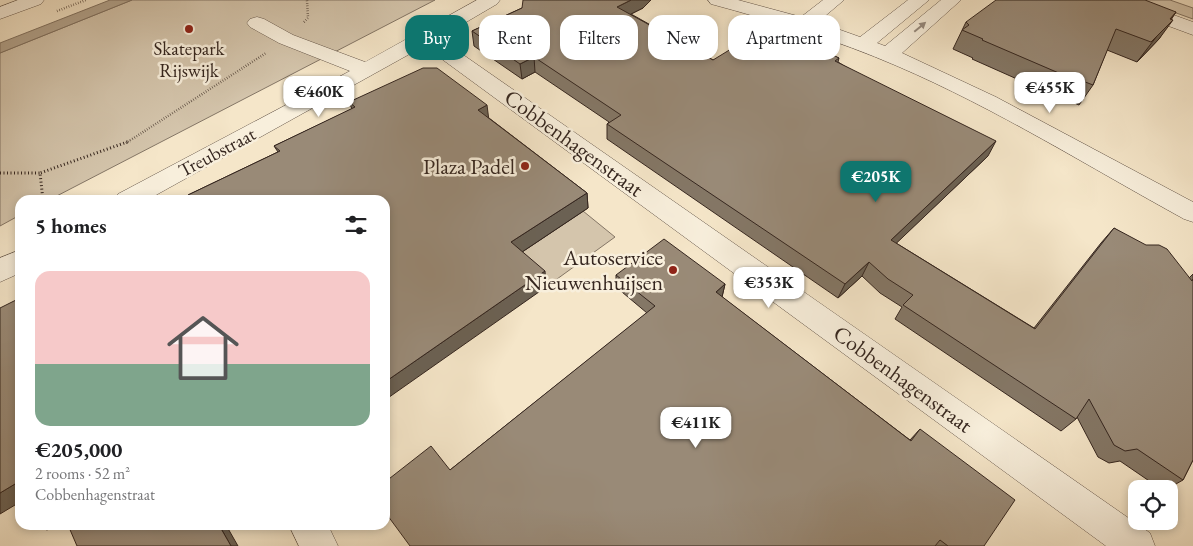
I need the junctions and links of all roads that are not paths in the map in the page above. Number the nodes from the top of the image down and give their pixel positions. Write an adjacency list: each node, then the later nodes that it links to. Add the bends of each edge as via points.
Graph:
1 (35, 0): 8 (street)
2 (491, 0): 9 (street, Treubstraat)
3 (717, 0): 10 (street)
4 (835, 0): 11 (street)
5 (920, 0): 15 (street)
6 (952, 0): 17 (street, one-way to 6)
7 (1115, 0): 13 (street)
8 (0, 13)
9 (464, 15)
10 (771, 15)
11 (816, 15)
12 (257, 23): 19 (street, via 286,39)
13 (1193, 29)
14 (840, 36): 15 (street)
15 (863, 44): 17 (street)
16 (405, 48): 19 (street, Treubstraat)
17 (887, 55): 21 (street, via 964,88)
18 (457, 60): 26 (street, Cobbenhagenstraat)
19 (367, 70): 20 (street, Treubstraat)
20 (135, 195)
21 (1193, 213)
22 (15, 263): 23 (street)
23 (0, 271)
24 (310, 530): 25 (street)
25 (320, 546)
26 (1137, 546)

